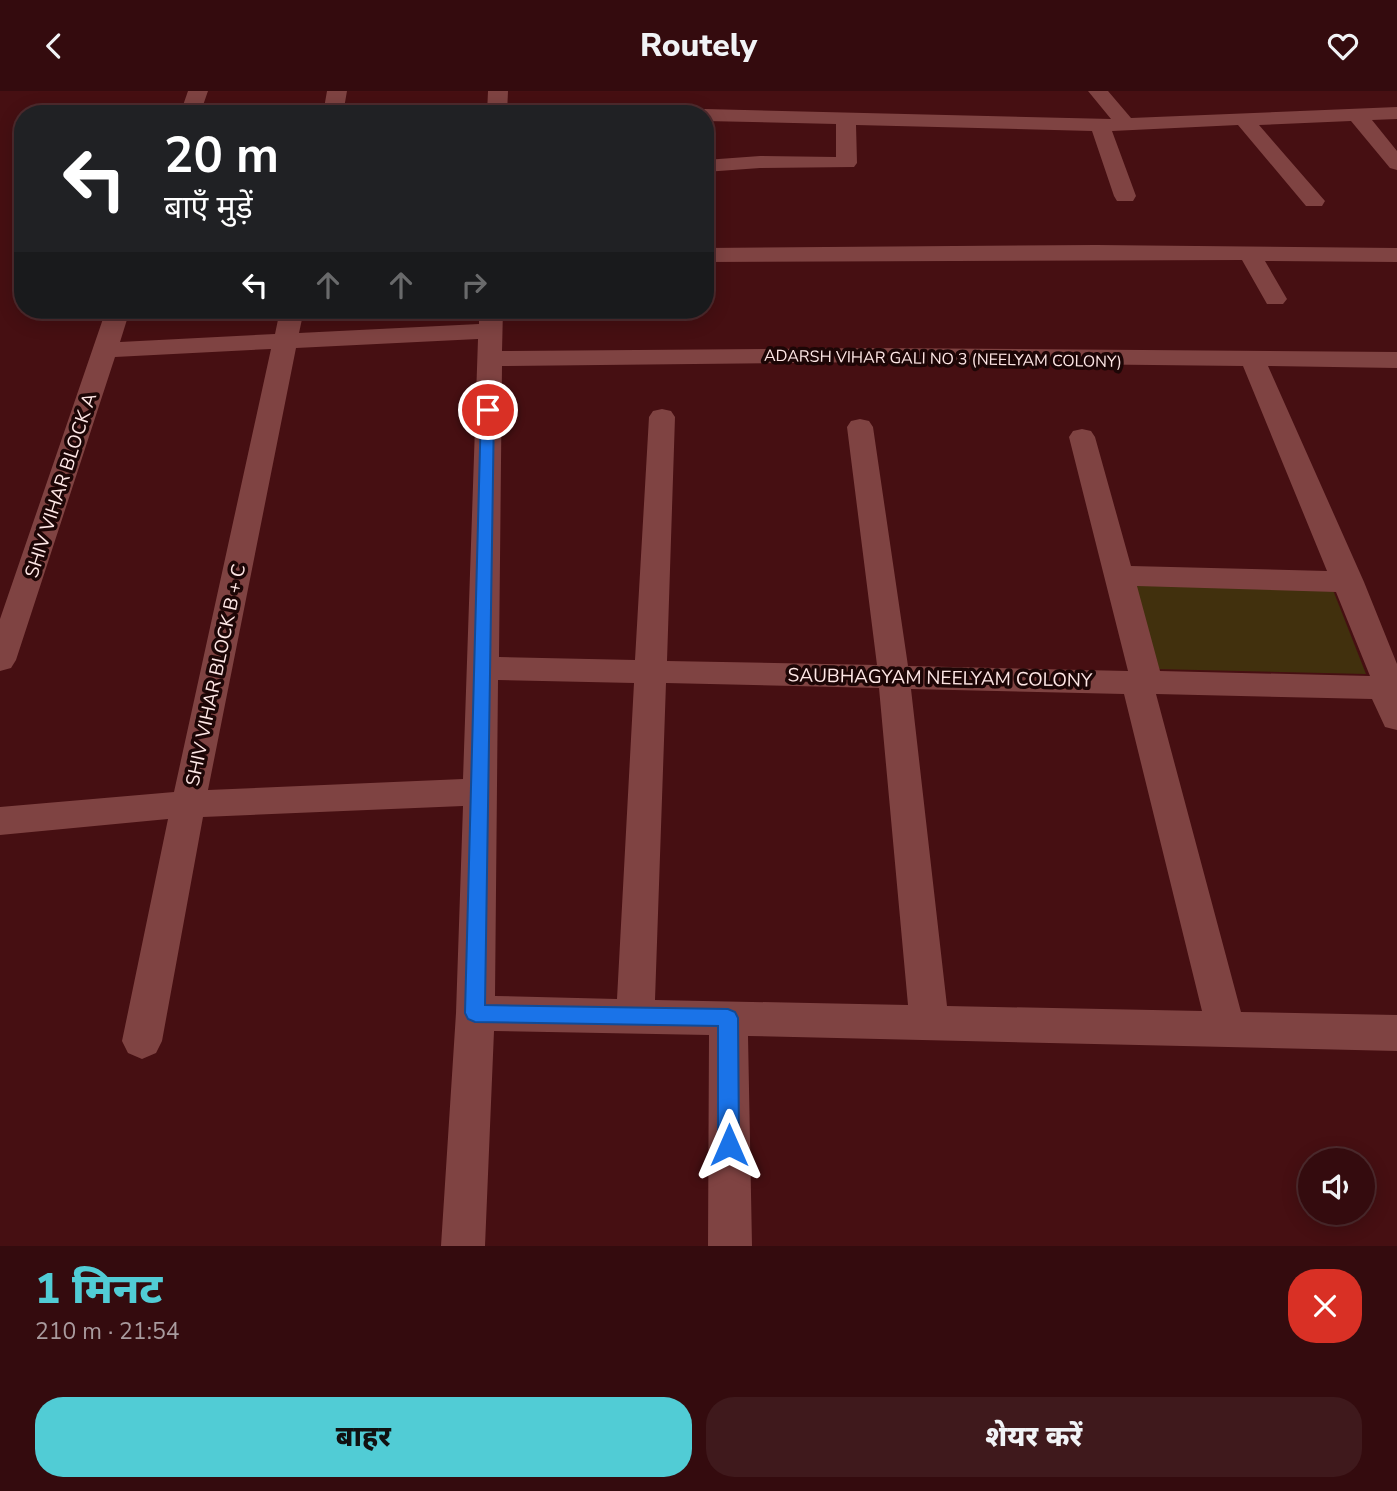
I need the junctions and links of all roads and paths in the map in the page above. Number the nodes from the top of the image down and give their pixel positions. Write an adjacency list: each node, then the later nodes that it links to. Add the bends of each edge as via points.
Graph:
1 (1098, 91): 8 (street)
2 (1397, 113): 4 (street)
3 (714, 115): 5 (street)
4 (1358, 116): 6 (street); 9 (street)
5 (846, 118): 7 (street); 10 (street, via 847,163)
6 (1245, 121): 8 (street); 12 (street)
7 (1100, 125): 8 (street); 11 (street)
8 (1127, 125)
9 (1397, 164)
10 (714, 165)
11 (1125, 196)
12 (1314, 201)
13 (714, 255): 14 (street)
14 (1251, 255): 15 (street); 16 (street)
15 (1397, 255)
16 (1275, 299)
17 (115, 319): 21 (street, SHIV VIHAR BLOCK A)
18 (290, 319): 20 (street, SHIV VIHAR BLOCK B + C)
19 (490, 333): 20 (street, ADARSH VIHAR GALI NO 3 (NEELYAM COLONY)); 22 (street, ADARSH VIHAR GALI NO 3 (NEELYAM COLONY), via 873,355); 30 (street)
20 (285, 342): 21 (street, ADARSH VIHAR GALI NO 3 (NEELYAM COLONY)); 36 (street, SHIV VIHAR BLOCK B + C)
21 (104, 350): 29 (street, SHIV VIHAR BLOCK A)
22 (1253, 360): 23 (street, ADARSH VIHAR GALI NO 3 (NEELYAM COLONY)); 28 (street)
23 (1397, 361)
24 (662, 417): 31 (street)
25 (860, 427): 32 (street)
26 (1082, 437): 27 (street)
27 (1117, 576): 28 (street); 33 (street)
28 (1349, 582): 34 (street)
29 (0, 660)
30 (482, 668): 31 (street, SAUBHAGYAM NEELYAM COLONY); 35 (street)
31 (649, 671): 32 (street, SAUBHAGYAM NEELYAM COLONY); 39 (street)
32 (894, 677): 33 (street, SAUBHAGYAM NEELYAM COLONY); 41 (street)
33 (1142, 681): 34 (street, SAUBHAGYAM NEELYAM COLONY); 42 (street)
34 (1392, 695)
35 (479, 792): 36 (street); 38 (street)
36 (188, 804): 37 (street); 44 (street, SHIV VIHAR BLOCK B + C)
37 (0, 821)
38 (475, 1013): 39 (street); 45 (street)
39 (635, 1016): 40 (street)
40 (728, 1018): 41 (street); 46 (street)
41 (929, 1021): 42 (street)
42 (1226, 1028): 43 (street)
43 (1397, 1033)
44 (142, 1041)
45 (463, 1246)
46 (730, 1246)

